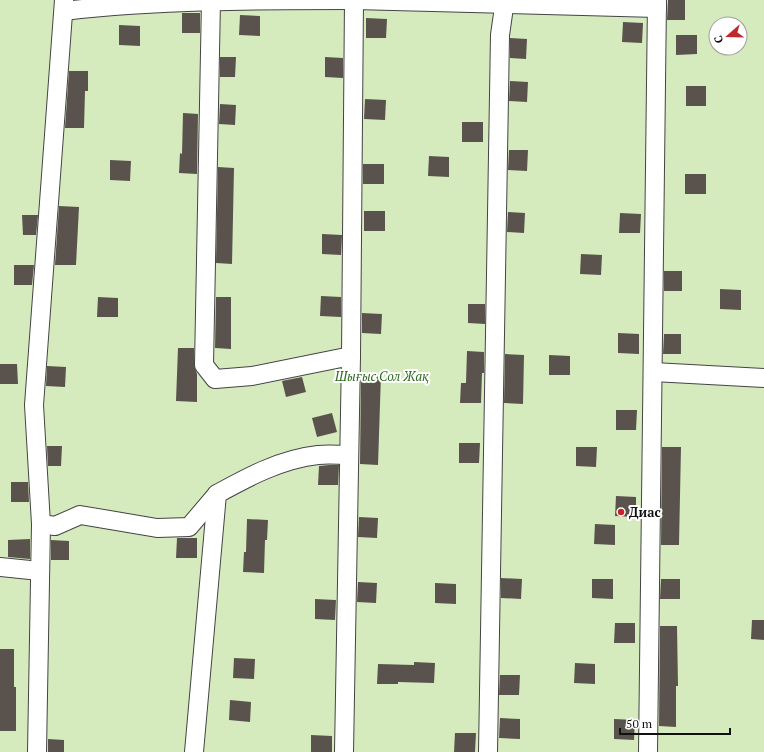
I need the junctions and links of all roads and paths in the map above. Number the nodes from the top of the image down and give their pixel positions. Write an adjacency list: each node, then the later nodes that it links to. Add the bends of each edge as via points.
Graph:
1 (211, 0): 2 (street); 5 (street); 6 (street, via 204,365 215,379 252,376)
2 (353, 0): 3 (street); 6 (street)
3 (505, 2): 4 (street); 17 (street, via 500,35)
4 (657, 4): 7 (street)
5 (64, 5): 11 (street, via 34,405)
6 (351, 356): 9 (street)
7 (653, 372): 8 (street); 18 (street)
8 (764, 378)
9 (349, 455): 10 (street, via 318,455 291,460 251,475); 16 (street)
10 (217, 494): 11 (street, via 189,527 157,528 80,515 56,526); 15 (street)
11 (41, 524): 13 (street)
12 (0, 567): 13 (street)
13 (40, 571): 14 (street)
14 (37, 752)
15 (194, 752)
16 (344, 752)
17 (488, 752)
18 (648, 752)

